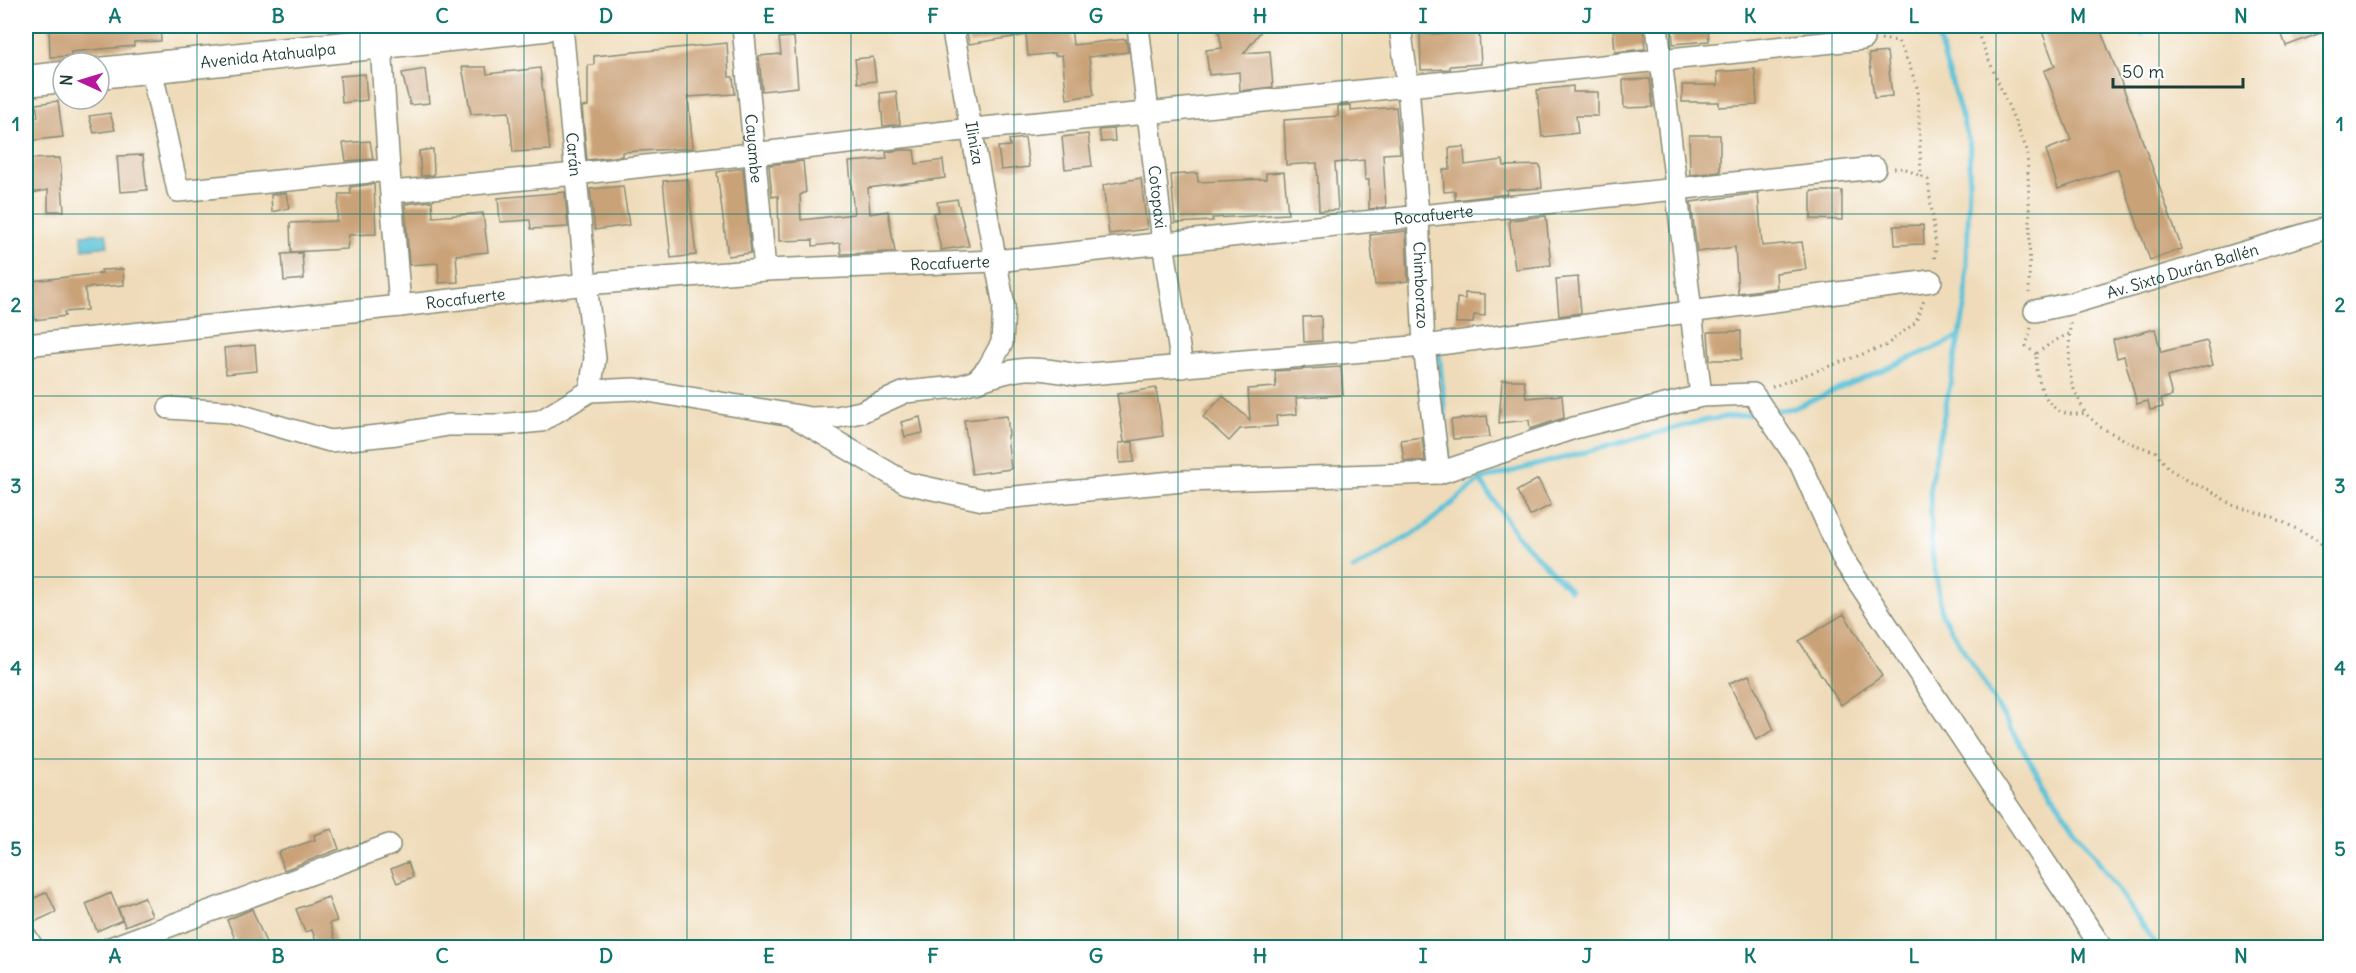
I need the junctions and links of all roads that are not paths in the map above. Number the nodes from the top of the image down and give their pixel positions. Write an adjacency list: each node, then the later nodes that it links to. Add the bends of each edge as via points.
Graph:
1 (544, 26): 8 (highway, Avenida Atahualpa)
2 (562, 26): 22 (street, Carán)
3 (743, 26): 19 (street, Cayambe)
4 (952, 26): 18 (street, Iliniza)
5 (1138, 26): 17 (street, Cotopaxi)
6 (1400, 26): 16 (street, Chimborazo)
7 (1657, 26): 11 (street)
8 (420, 32): 10 (highway, Avenida Atahualpa)
9 (1863, 39): 11 (street)
10 (381, 44): 12 (highway, Avenida Atahualpa); 21 (street)
11 (1661, 61): 16 (street); 23 (street)
12 (150, 68): 13 (highway, Avenida Atahualpa); 21 (street, via 178,191)
13 (111, 73)
14 (51, 78): 15 (highway)
15 (26, 81)
16 (1408, 86): 17 (street); 25 (street, Chimborazo)
17 (1148, 113): 18 (street); 27 (street, Cotopaxi)
18 (972, 129): 19 (street); 28 (street, Iliniza)
19 (754, 153): 22 (street); 29 (street, Cayambe)
20 (1875, 168): 23 (street, Rocafuerte)
21 (389, 171): 24 (street)
22 (575, 174): 24 (street); 31 (street, Carán)
23 (1677, 188): 25 (street, Rocafuerte); 34 (street)
24 (392, 192): 32 (street)
25 (1418, 216): 27 (street, Rocafuerte); 36 (street, Chimborazo)
26 (2331, 226): 33 (street, Av. Sixto Durán Ballén)
27 (1163, 242): 28 (street, Rocafuerte); 37 (street, Cotopaxi)
28 (995, 261): 29 (street, Rocafuerte); 38 (street, Iliniza, via 1004,306 1002,343 984,374)
29 (765, 270): 31 (street, Rocafuerte)
30 (1931, 282): 34 (street)
31 (586, 284): 32 (street, Rocafuerte); 39 (street, Carán, via 595,358)
32 (400, 306): 35 (street, Rocafuerte)
33 (2035, 311)
34 (1691, 313): 36 (street); 40 (street)
35 (26, 345)
36 (1424, 346): 37 (street); 43 (street, Chimborazo)
37 (1182, 367): 38 (street, via 1077,375 1037,367 1006,371)
38 (966, 386): 42 (street, via 905,392 846,416)
39 (590, 391): 41 (street, via 541,421 448,425 330,441 229,412); 42 (street, via 636,389)
40 (1701, 396): 43 (street, via 1574,428); 48 (street, via 1754,394 1800,463 1844,559)
41 (169, 408)
42 (793, 416): 43 (street, via 906,483 983,500 1183,481)
43 (1440, 473)
44 (389, 845): 47 (street)
45 (26, 937): 46 (street)
46 (33, 948)
47 (110, 948)
48 (2102, 948)

